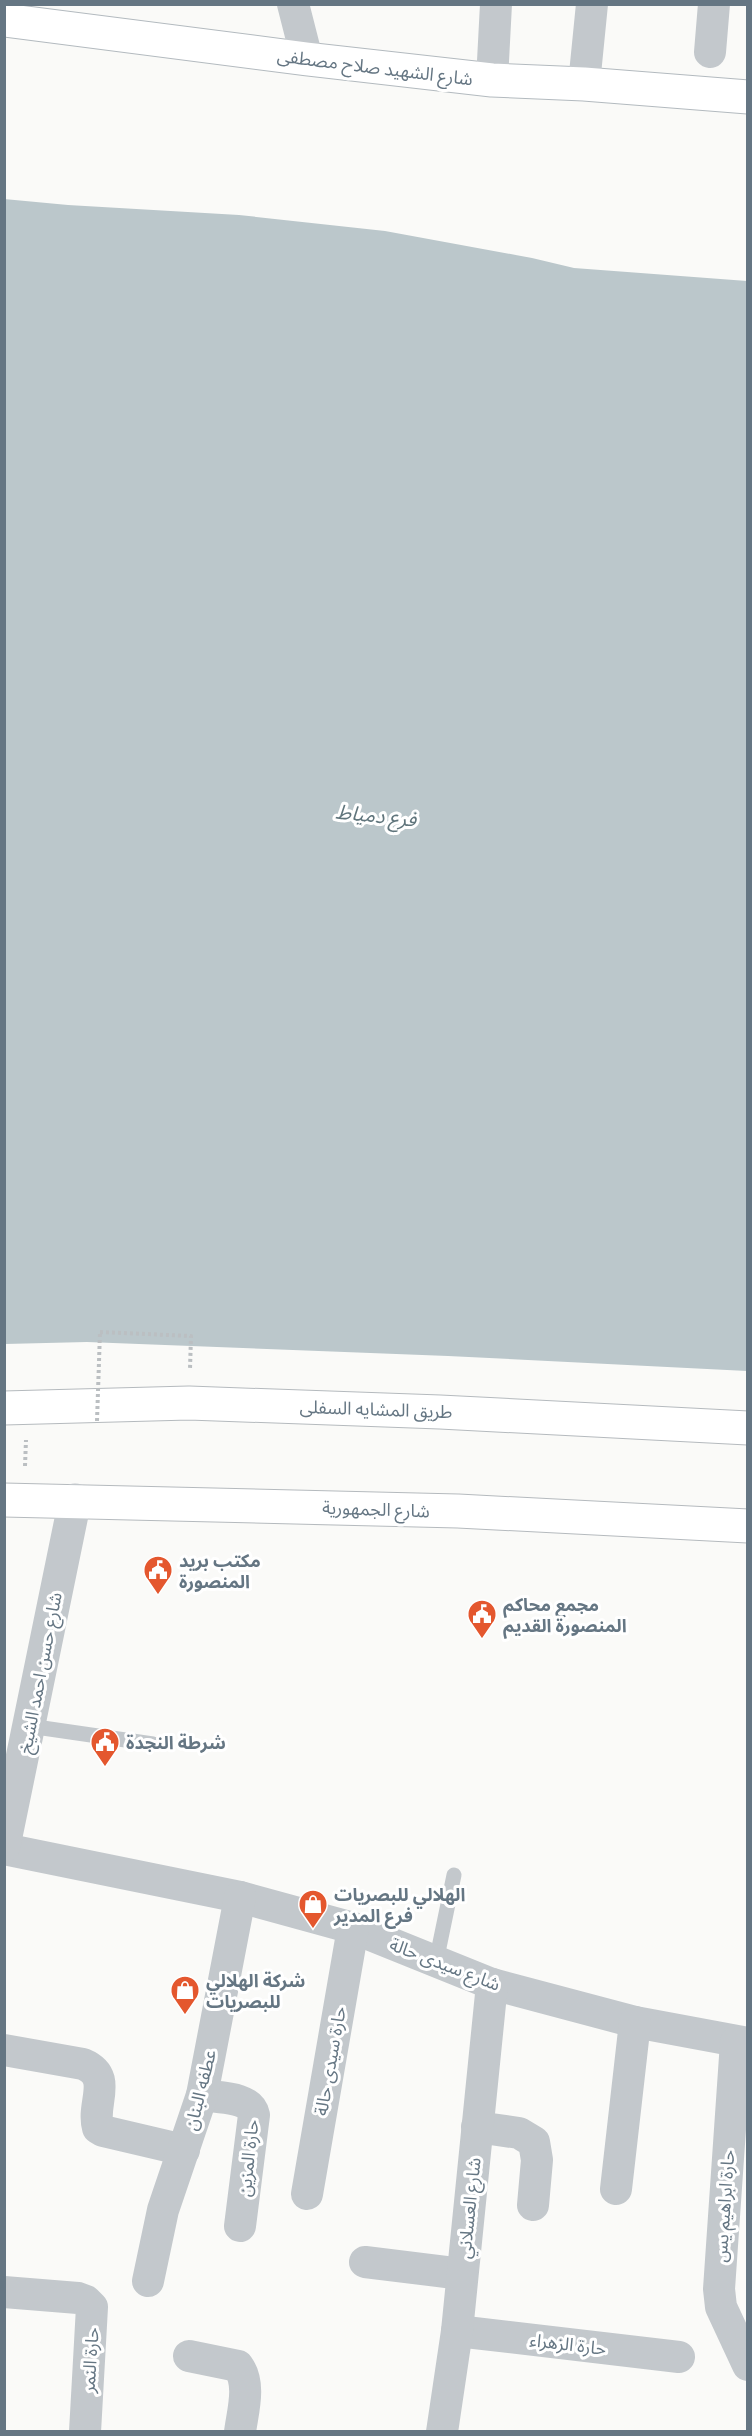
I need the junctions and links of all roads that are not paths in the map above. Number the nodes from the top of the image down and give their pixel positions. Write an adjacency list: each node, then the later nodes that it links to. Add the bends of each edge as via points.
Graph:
1 (293, 4): 7 (street)
2 (496, 4): 8 (street)
3 (592, 4): 9 (street)
4 (714, 4): 6 (street)
5 (4, 20): 7 (main road, شارع الشهيد صلاح مصطفى)
6 (710, 52)
7 (307, 59): 8 (main road, شارع الشهيد صلاح مصطفى)
8 (492, 80): 9 (main road, شارع الشهيد صلاح مصطفى)
9 (584, 84): 10 (main road, شارع الشهيد صلاح مصطفى)
10 (747, 97)
11 (4, 1408): 12 (main road, طريق المشايه السفلى, via 189,1402)
12 (747, 1428)
13 (4, 1500): 14 (main road, شارع الجمهورية)
14 (75, 1500): 15 (main road, شارع الجمهورية, via 458,1511); 16 (street, شارع حسن احمد الشيخ)
15 (747, 1526)
16 (29, 1726): 17 (lane); 18 (street, شارع حسن احمد الشيخ)
17 (153, 1744)
18 (4, 1847): 20 (street, شارع سيدى حالة)
19 (454, 1875): 22 (lane)
20 (240, 1897): 21 (street, شارع سيدى حالة); 27 (street, عطفه البنان)
21 (353, 1928): 22 (street, شارع سيدى حالة); 31 (street, حارة سيدى حالة)
22 (436, 1962): 23 (street, شارع سيدى حالة)
23 (492, 1984): 24 (street, شارع سيدى حالة); 28 (street, شارع العسلاني)
24 (635, 2022): 25 (street, شارع سيدى حالة); 30 (street)
25 (742, 2042): 41 (street, حارة ابراهيم يس, via 719,2289 724,2314)
26 (4, 2049): 29 (street, via 92,2068 100,2082 98,2128)
27 (202, 2095): 29 (street, عطفه البنان); 33 (street, حارة المزين, via 245,2102 254,2115)
28 (477, 2127): 32 (street, via 519,2133 534,2142 537,2160); 35 (street, شارع العسلاني)
29 (184, 2150): 36 (street, عطفه البنان, via 163,2210)
30 (616, 2189)
31 (307, 2194)
32 (533, 2205)
33 (240, 2226)
34 (366, 2262): 35 (street)
35 (462, 2274): 38 (street, شارع العسلاني)
36 (148, 2281)
37 (4, 2292): 42 (street, حارة النمر, via 78,2298 92,2307)
38 (457, 2331): 40 (street, حارة الزهراء); 44 (street, شارع العسلاني)
39 (189, 2356): 43 (street, via 238,2366 245,2386)
40 (679, 2356)
41 (747, 2366)
42 (85, 2432)
43 (240, 2432)
44 (442, 2432)

